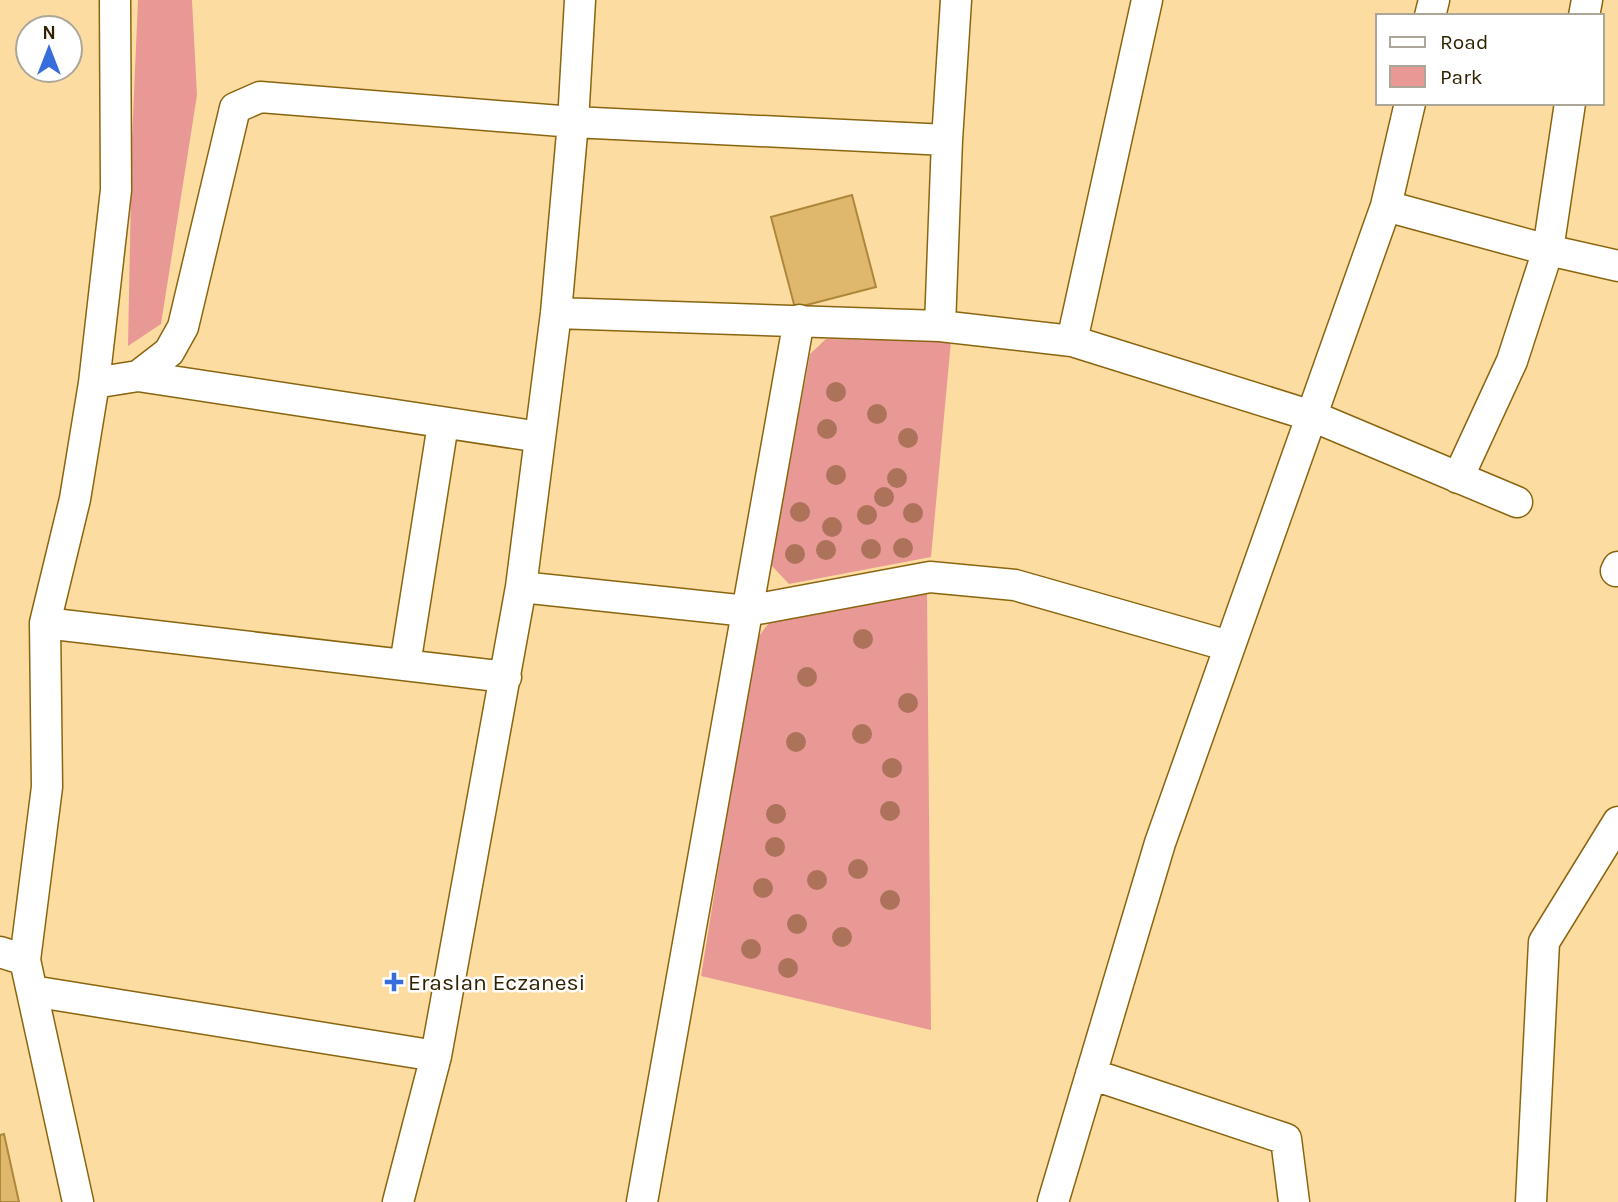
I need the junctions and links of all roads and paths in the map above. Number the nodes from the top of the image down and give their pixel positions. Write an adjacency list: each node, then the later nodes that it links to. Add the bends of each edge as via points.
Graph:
1 (115, 0): 17 (street, via 117,190)
2 (580, 0): 7 (street)
3 (956, 0): 8 (street)
4 (1147, 0): 15 (street)
5 (1410, 105): 9 (street)
6 (1570, 105): 10 (street)
7 (573, 122): 8 (street); 12 (street); 16 (street, via 260,97 235,108 183,327 169,352)
8 (947, 139): 14 (street)
9 (1386, 206): 10 (street); 18 (street)
10 (1548, 250): 11 (street); 21 (street, via 1513,361)
11 (1618, 266)
12 (556, 313): 13 (street); 20 (street)
13 (799, 320): 14 (street); 24 (street)
14 (940, 326): 15 (street)
15 (1072, 341): 18 (street)
16 (138, 376): 17 (street); 19 (street)
17 (94, 383): 25 (street, via 75,499)
18 (1312, 416): 21 (street); 26 (street)
19 (443, 424): 20 (street); 27 (street)
20 (540, 437): 23 (street)
21 (1458, 478): 22 (street)
22 (1517, 502)
23 (521, 586): 24 (street); 28 (street)
24 (747, 611): 26 (street, via 930,577 1015,585); 36 (street)
25 (45, 624): 27 (street); 30 (street, via 47,787)
26 (1229, 646): 33 (street, via 1160,843)
27 (405, 665): 28 (street)
28 (506, 677): 32 (street)
29 (1618, 822): 39 (street, via 1544,942)
30 (12, 956): 31 (street)
31 (32, 990): 32 (street); 35 (street)
32 (436, 1056): 34 (street)
33 (1091, 1074): 37 (street); 38 (street, via 1286,1139)
34 (403, 1201)
35 (78, 1202)
36 (642, 1202)
37 (1053, 1202)
38 (1294, 1202)
39 (1531, 1202)

